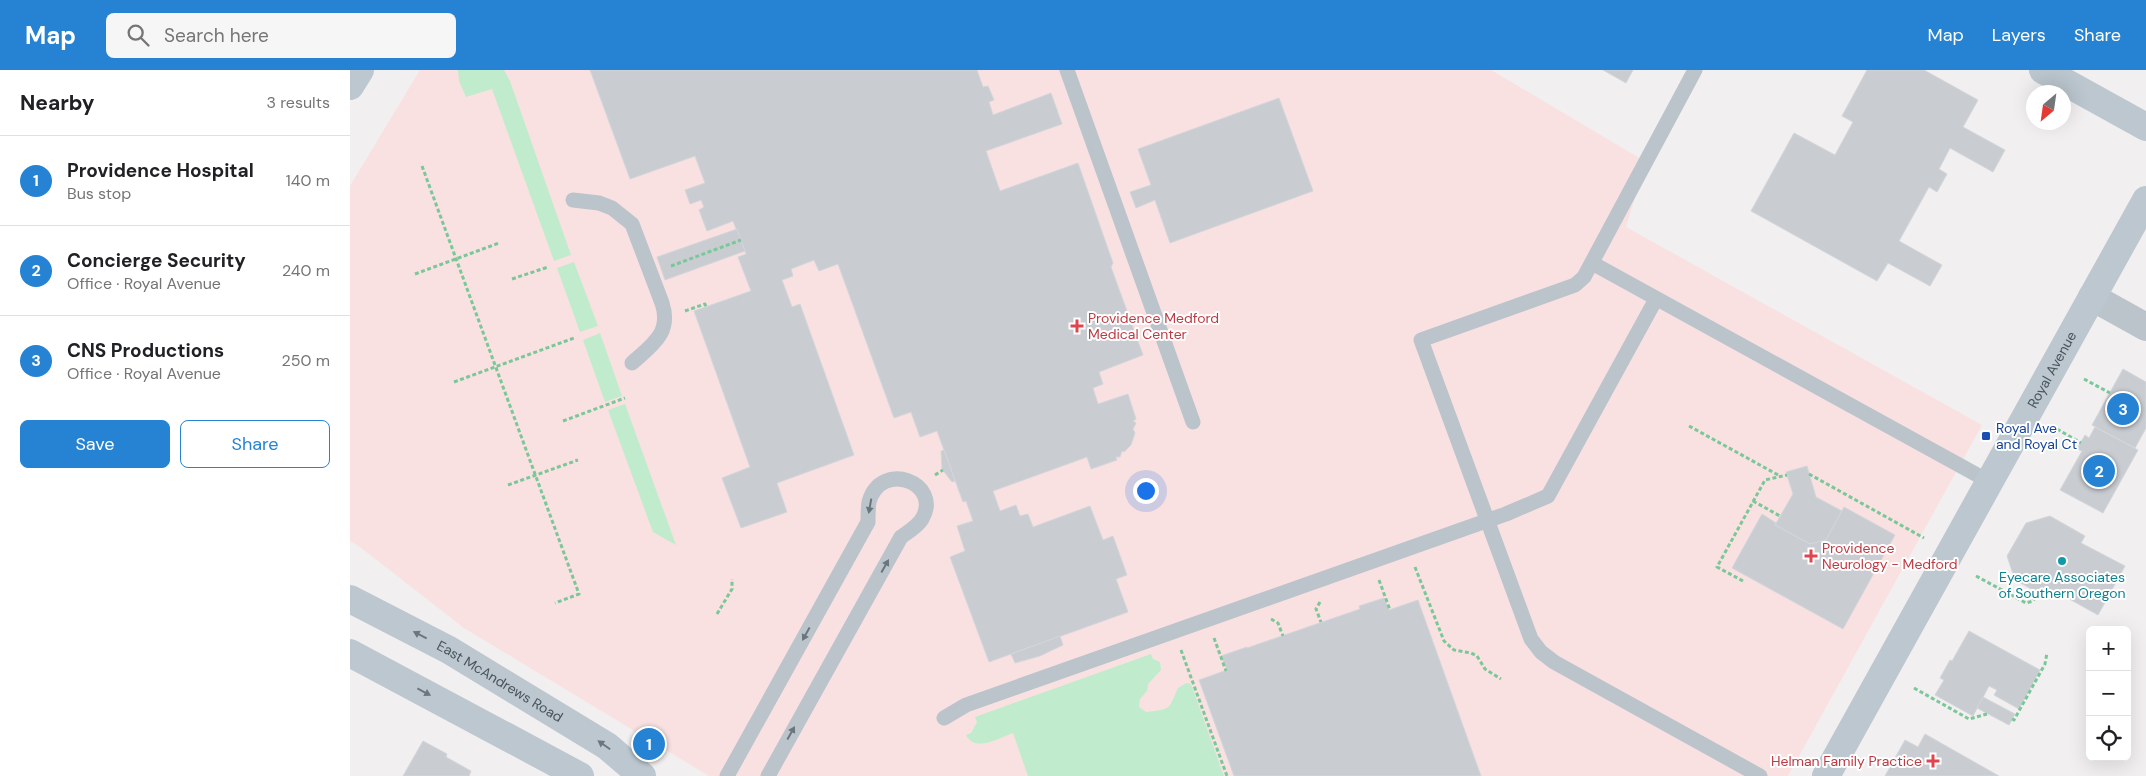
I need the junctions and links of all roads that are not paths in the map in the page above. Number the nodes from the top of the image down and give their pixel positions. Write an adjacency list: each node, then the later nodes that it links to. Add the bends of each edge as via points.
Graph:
1 (360, 70): 5 (street)
2 (1067, 70): 14 (lane)
3 (1695, 70): 9 (lane)
4 (2043, 70): 6 (street)
5 (350, 86)
6 (2146, 127)
7 (573, 200): 13 (lane, via 612,208 632,224 662,304 666,316 663,330)
8 (2146, 200): 10 (street, Royal Avenue)
9 (1592, 263): 11 (lane); 16 (lane, via 1584,277 1575,284 1421,340)
10 (2092, 297): 12 (street); 15 (street, Royal Avenue)
11 (1656, 299): 15 (lane); 16 (lane, via 1548,496)
12 (2146, 327)
13 (632, 363)
14 (1193, 422)
15 (1990, 482): 25 (street, Royal Avenue)
16 (1487, 520): 19 (lane, via 966,705); 24 (lane, via 1524,623 1541,652)
17 (350, 599): 21 (street, East McAndrews Road, one-way to 17, via 607,746 458,655)
18 (350, 653): 20 (street, one-way to 20)
19 (944, 718)
20 (580, 776)
21 (642, 776)
22 (727, 776): 23 (lane, one-way to 22, via 901,537 923,517 925,497 911,480 891,479 874,492 869,503 868,522)
23 (768, 776)
24 (1760, 776)
25 (1826, 776)

